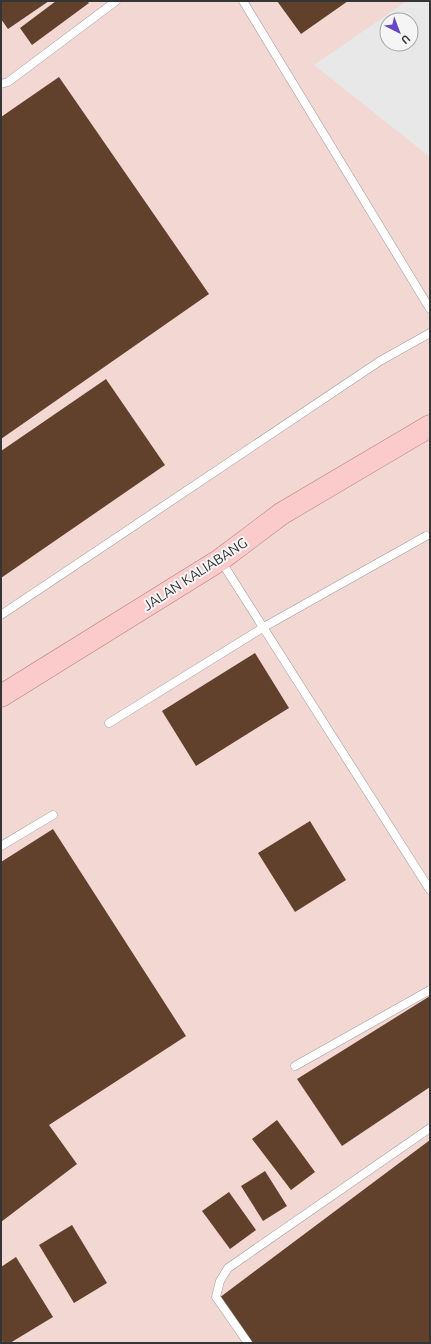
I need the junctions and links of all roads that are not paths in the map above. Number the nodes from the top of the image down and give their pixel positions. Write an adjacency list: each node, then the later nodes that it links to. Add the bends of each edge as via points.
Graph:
1 (116, 1): 3 (lane, via 8,82)
2 (243, 1): 4 (lane)
3 (1, 84)
4 (430, 309)
5 (430, 333): 9 (lane, via 380,361)
6 (430, 426): 8 (main road, JALAN KALIABANG, via 281,514)
7 (426, 536): 10 (lane)
8 (220, 560): 10 (lane); 11 (main road, JALAN KALIABANG)
9 (1, 615)
10 (264, 627): 12 (lane); 15 (lane)
11 (1, 696)
12 (109, 723)
13 (53, 815): 14 (lane)
14 (1, 846)
15 (430, 890)
16 (430, 990): 17 (lane)
17 (295, 1066)
18 (430, 1128): 19 (lane, via 228,1268 220,1281 216,1297)
19 (248, 1343)

